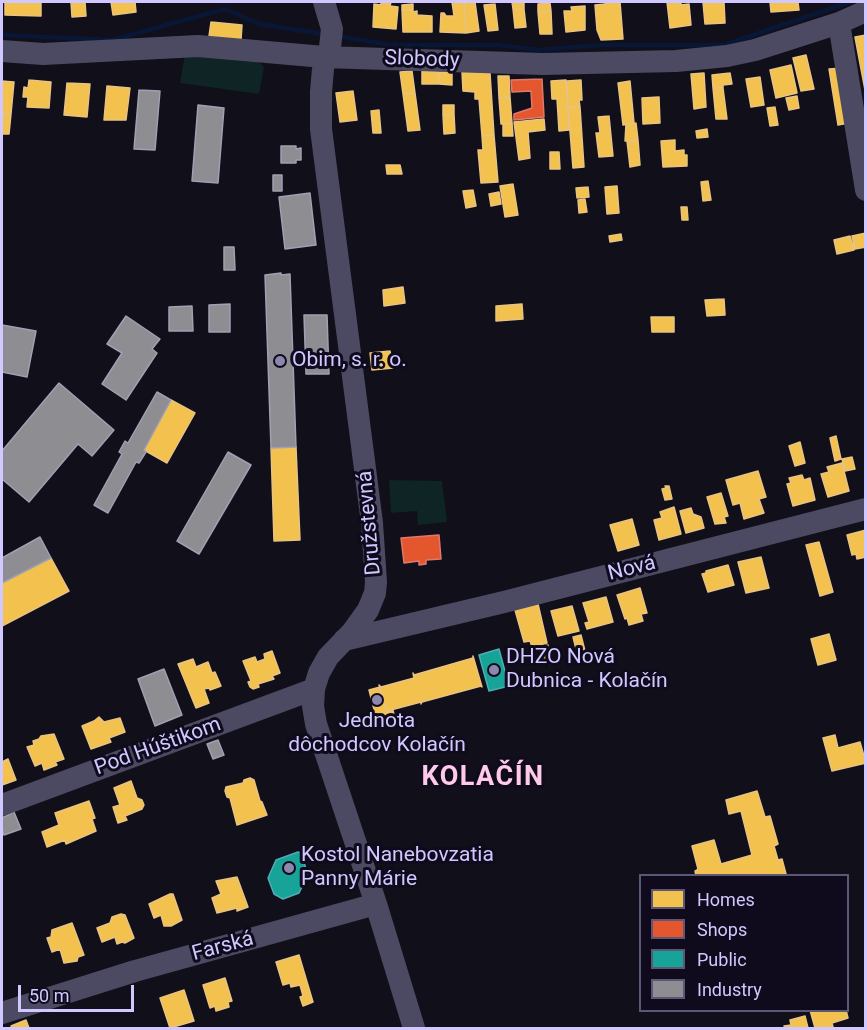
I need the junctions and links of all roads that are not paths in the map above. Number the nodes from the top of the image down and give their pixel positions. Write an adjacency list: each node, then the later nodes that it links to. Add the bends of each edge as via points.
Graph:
1 (324, 2): 4 (street, Družstevná)
2 (866, 11): 3 (street, Slobody)
3 (838, 22): 4 (street, Slobody, via 755,50 676,61 543,64); 6 (street)
4 (329, 46): 5 (street, Slobody, via 198,46 43,54); 8 (street, Družstevná, via 321,92 321,129 372,523 376,582)
5 (2, 51)
6 (866, 190)
7 (866, 509): 9 (street, Nová)
8 (372, 601): 9 (street); 10 (street, Družstevná)
9 (397, 627): 10 (street, Nová)
10 (344, 640): 11 (street, Družstevná, via 328,657)
11 (314, 689): 12 (street, Pod Húštikom); 13 (street, Družstevná, via 316,724)
12 (2, 805)
13 (376, 904): 14 (street, Farská, via 135,971); 15 (street, Družstevná)
14 (2, 1013)
15 (414, 1029)

